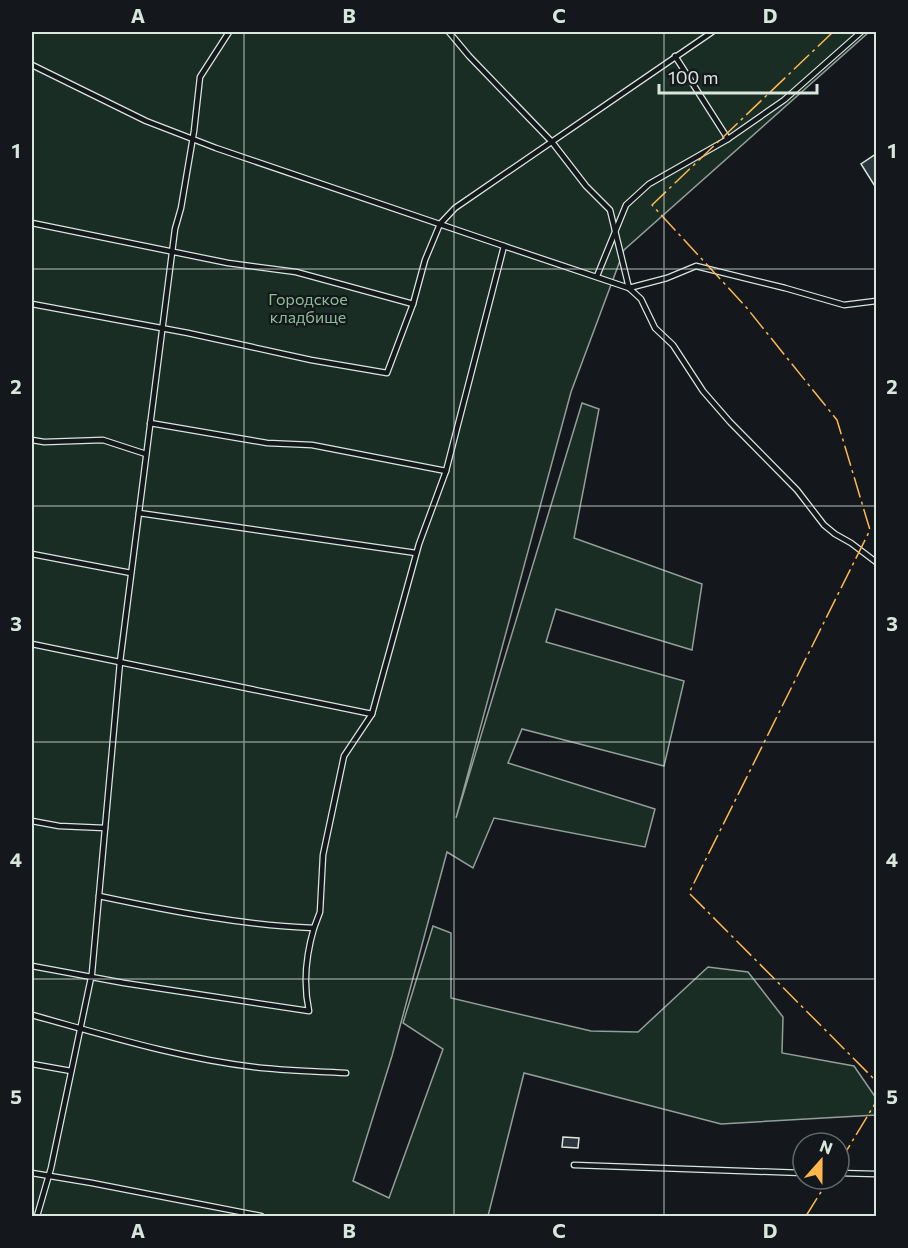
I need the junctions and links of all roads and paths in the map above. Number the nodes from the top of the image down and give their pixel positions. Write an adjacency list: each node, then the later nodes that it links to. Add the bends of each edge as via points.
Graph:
1 (229, 32): 7 (lane, via 200,77)
2 (449, 32): 9 (lane)
3 (712, 32): 5 (lane)
4 (861, 32): 8 (lane, via 784,100)
5 (675, 56): 8 (lane); 9 (lane)
6 (32, 65): 7 (lane, via 146,121)
7 (193, 139): 11 (lane); 14 (lane)
8 (728, 139): 12 (lane, via 649,184 626,205)
9 (552, 142): 11 (lane, via 455,208); 12 (lane, via 610,210)
10 (32, 223): 14 (lane)
11 (440, 224): 13 (lane); 19 (lane)
12 (615, 231): 15 (lane); 16 (lane)
13 (504, 246): 15 (lane); 24 (lane)
14 (172, 252): 19 (lane, via 296,272); 20 (lane)
15 (597, 276): 16 (lane)
16 (629, 288): 17 (lane, via 696,266 844,305); 28 (lane, via 641,299 655,328 673,345 703,391 730,422 797,490 825,525)
17 (876, 301)
18 (32, 304): 20 (lane)
19 (413, 304): 20 (lane, via 387,373)
20 (162, 328): 21 (lane)
21 (150, 423): 23 (lane); 24 (lane, via 267,443 312,445)
22 (32, 440): 23 (lane, via 103,440)
23 (146, 454): 25 (lane)
24 (446, 471): 26 (lane)
25 (139, 513): 26 (lane); 29 (lane)
26 (416, 553): 32 (lane)
27 (32, 555): 29 (lane)
28 (876, 562)
29 (131, 573): 31 (lane)
30 (32, 644): 31 (lane)
31 (120, 662): 32 (lane); 34 (lane)
32 (372, 714): 36 (lane, via 344,756 323,855 320,912)
33 (32, 821): 34 (lane)
34 (105, 828): 35 (lane)
35 (99, 896): 36 (lane, via 178,912); 38 (lane)
36 (314, 928): 38 (lane, via 308,948 309,1011)
37 (32, 966): 38 (lane)
38 (91, 977): 40 (lane)
39 (32, 1015): 40 (lane)
40 (80, 1029): 42 (lane); 43 (lane, via 134,1045 255,1067)
41 (32, 1064): 42 (lane)
42 (71, 1071): 49 (lane)
43 (346, 1073)
44 (573, 1165): 46 (lane)
45 (32, 1173): 49 (lane)
46 (791, 1173)
47 (851, 1173): 48 (lane)
48 (876, 1174)
49 (49, 1176): 50 (lane); 51 (lane)
50 (37, 1216)
51 (261, 1216)

